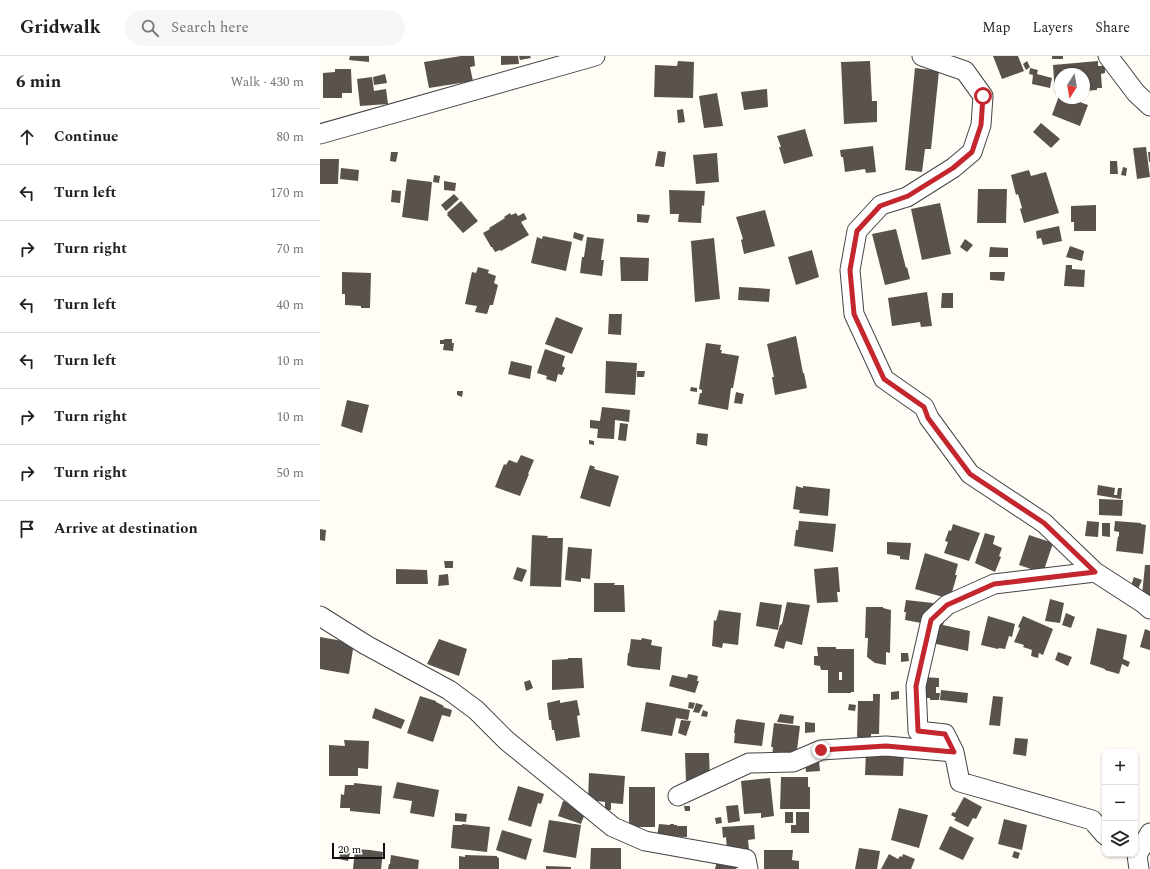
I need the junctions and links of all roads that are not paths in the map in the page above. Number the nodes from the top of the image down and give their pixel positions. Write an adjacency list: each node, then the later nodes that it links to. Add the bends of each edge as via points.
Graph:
1 (595, 56): 5 (street)
2 (922, 56): 6 (street, via 965,71 983,96 981,125 972,152 953,168 908,196 880,206 857,231 850,270 854,314 884,379 924,407 928,418 970,474 1044,523)
3 (1108, 56): 4 (street, via 1136,93)
4 (1150, 106)
5 (320, 134)
6 (1095, 572): 7 (street); 9 (street, via 994,584 947,605 931,620 916,686 918,731 945,734)
7 (1150, 609)
8 (320, 616): 14 (street, via 366,645 449,690 613,827 645,841 746,859)
9 (954, 752): 10 (street, via 886,746 821,750 793,762 749,763); 11 (street, via 960,782 1092,820)
10 (678, 796)
11 (1102, 832)
12 (1150, 833): 15 (street, via 1138,856)
13 (1127, 857): 15 (street)
14 (748, 869)
15 (1139, 869)

